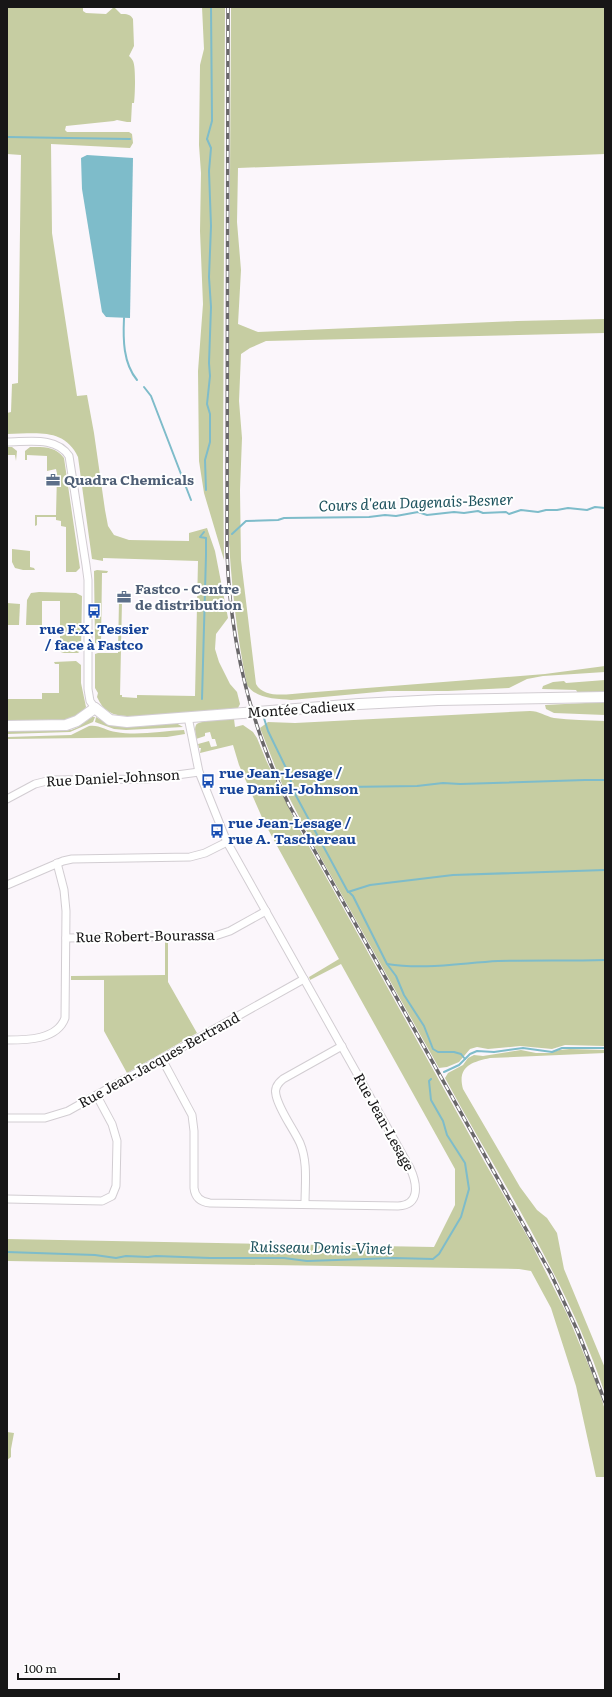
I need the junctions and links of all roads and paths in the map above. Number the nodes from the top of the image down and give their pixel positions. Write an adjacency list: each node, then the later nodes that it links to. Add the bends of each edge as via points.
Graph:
1 (7, 442): 3 (street, via 54,443 64,449 69,456 86,566 88,689)
2 (605, 697): 4 (street, Montée Cadieux, via 431,701)
3 (95, 708): 4 (street, Montée Cadieux, via 106,718 120,722); 5 (street, via 69,724)
4 (188, 717): 6 (street, Rue Jean-Lesage)
5 (7, 726)
6 (199, 772): 7 (street, Rue Daniel-Johnson, via 140,780 51,780 35,784); 8 (street, Rue Jean-Lesage)
7 (7, 799)
8 (228, 842): 9 (street, via 190,857 76,859); 11 (street, Rue Jean-Lesage)
9 (57, 863): 10 (street); 12 (street, via 64,890)
10 (7, 885)
11 (266, 911): 12 (street, Rue Robert-Bourassa, via 230,931 214,936); 13 (street, Rue Jean-Lesage)
12 (66, 938): 14 (street, via 64,1021 56,1029 38,1038)
13 (304, 979): 15 (street, Rue Jean-Lesage); 16 (street, Rue Jean-Jacques-Bertrand)
14 (7, 1040)
15 (342, 1046): 20 (street, via 283,1079 275,1090 277,1100 302,1150 306,1171); 20 (street, Rue Jean-Lesage, via 410,1168 415,1182 415,1195 410,1202 402,1206)
16 (162, 1059): 17 (street, Rue Jean-Jacques-Bertrand); 20 (street, Rue Jean-Lesage, via 192,1115 196,1197 210,1203)
17 (97, 1096): 18 (street, Rue Jean-Jacques-Bertrand, via 53,1116); 19 (street, via 112,1124 117,1141 116,1186 112,1196 102,1201)
18 (7, 1118)
19 (7, 1199)
20 (305, 1204)

